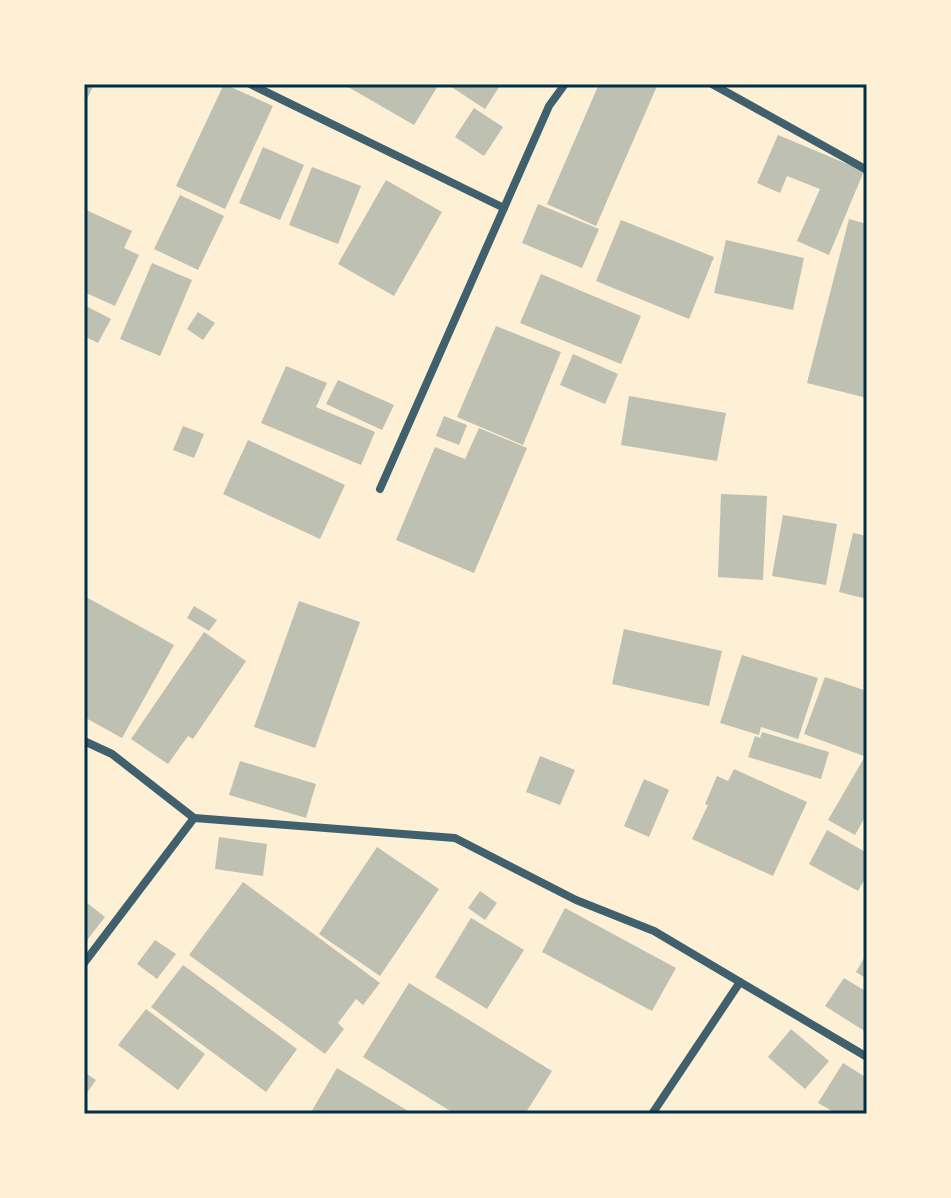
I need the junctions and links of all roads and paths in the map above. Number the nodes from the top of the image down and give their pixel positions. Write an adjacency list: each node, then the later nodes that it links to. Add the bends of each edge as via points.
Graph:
1 (250, 84): 5 (street)
2 (565, 84): 5 (street, via 549,106)
3 (712, 84): 4 (street)
4 (867, 170)
5 (504, 208): 6 (street)
6 (380, 489)
7 (84, 741): 8 (street, via 112,754)
8 (194, 818): 9 (street); 10 (street, via 455,838 576,900 654,931)
9 (84, 963)
10 (740, 982): 11 (street); 12 (street)
11 (867, 1057)
12 (652, 1114)

